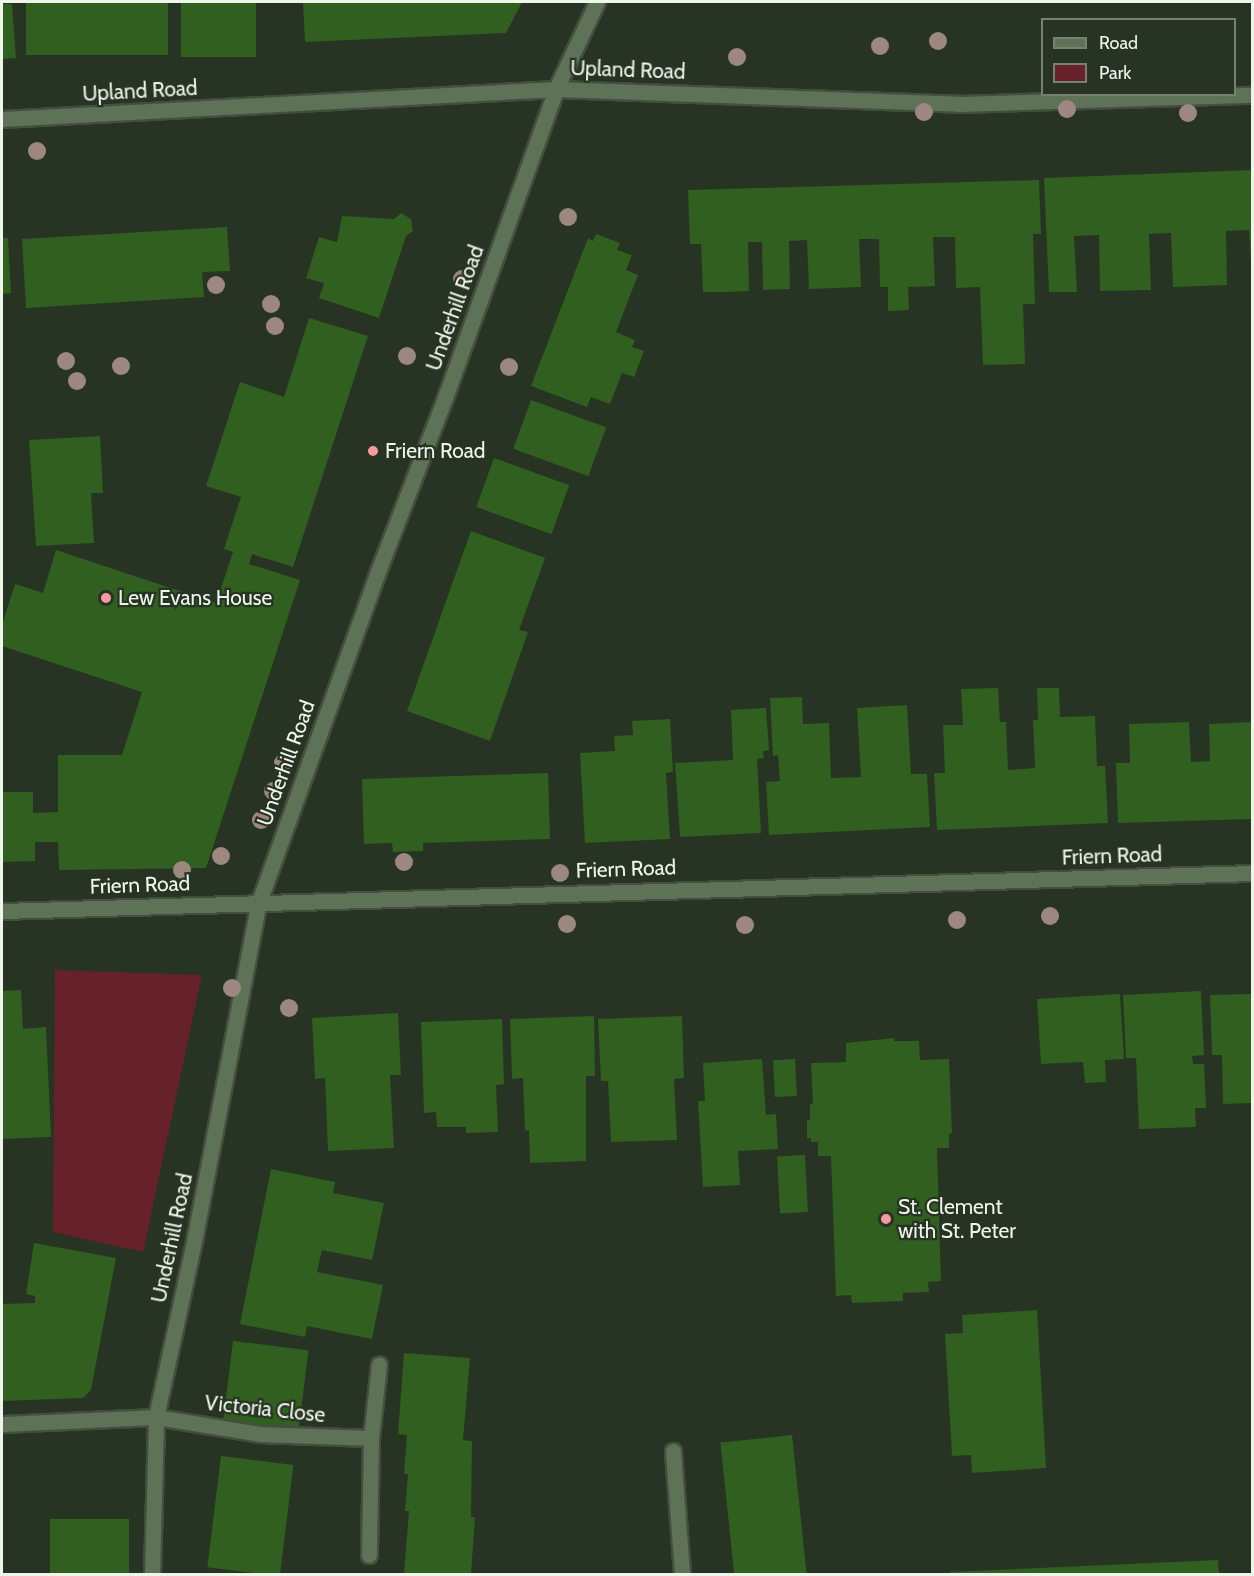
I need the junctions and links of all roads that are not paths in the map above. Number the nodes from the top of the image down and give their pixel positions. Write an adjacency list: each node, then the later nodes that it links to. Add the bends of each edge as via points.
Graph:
1 (597, 2): 2 (street, Underhill Road)
2 (556, 89): 5 (street, Upland Road, via 959,104); 6 (street, Upland Road); 8 (street, Underhill Road)
3 (1236, 95): 4 (street, Upland Road)
4 (1252, 95)
5 (1219, 96)
6 (2, 119)
7 (1252, 873): 8 (street, Friern Road)
8 (259, 902): 9 (street, Friern Road); 11 (street, Underhill Road)
9 (2, 911)
10 (379, 1364): 13 (street)
11 (156, 1417): 12 (street, Victoria Close); 13 (street, Victoria Close, via 260,1434); 16 (street, Underhill Road)
12 (2, 1424)
13 (371, 1438): 15 (street)
14 (673, 1451): 17 (street)
15 (369, 1555)
16 (152, 1575)
17 (682, 1575)

